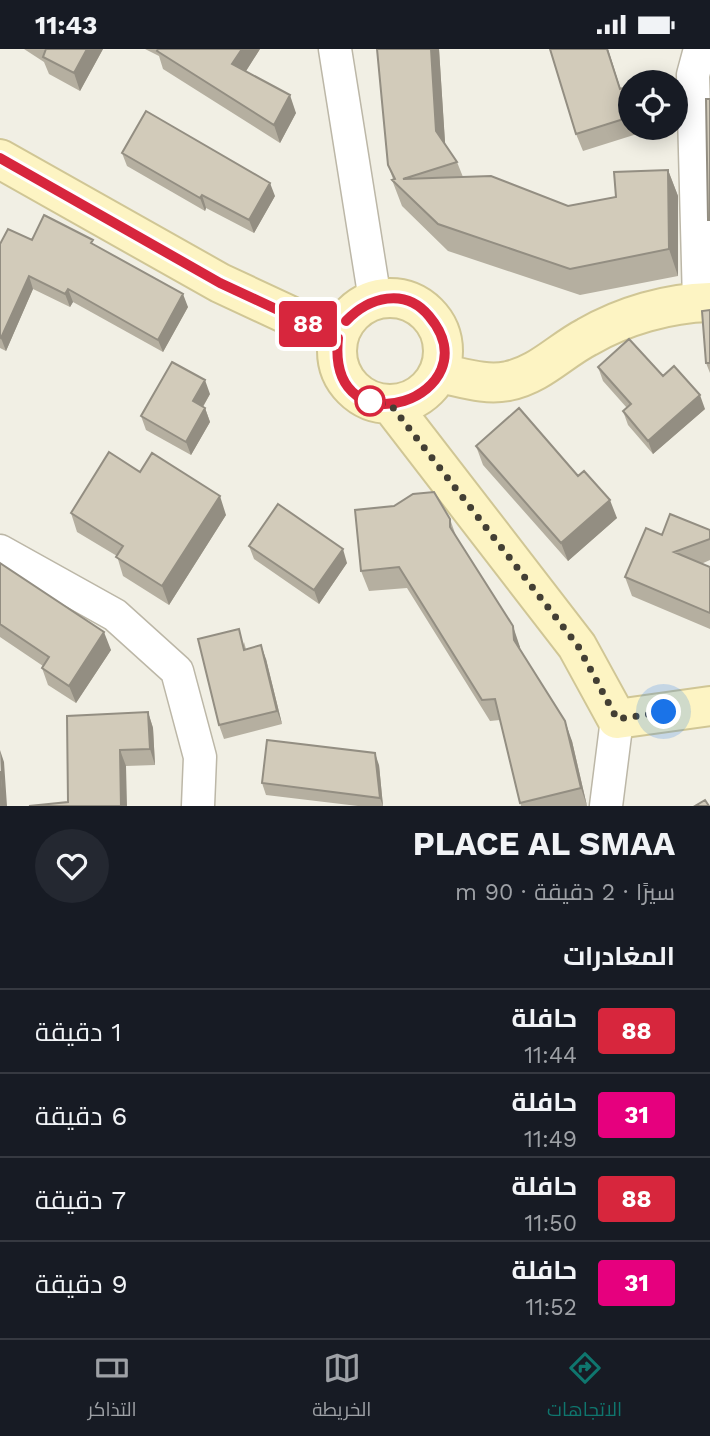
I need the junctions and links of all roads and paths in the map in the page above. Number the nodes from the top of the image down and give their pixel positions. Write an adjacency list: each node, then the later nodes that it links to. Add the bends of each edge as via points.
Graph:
1 (335, 49): 4 (street)
2 (700, 49): 5 (street, via 693,75)
3 (0, 159): 6 (street, via 220,283)
4 (376, 300): 6 (street, via 359,307); 7 (street, via 410,301 430,317 442,339)
5 (705, 302): 7 (street, via 612,324 542,367 507,382)
6 (338, 338): 8 (street, via 338,364 349,387 363,398)
7 (439, 373): 8 (street, via 410,401)
8 (391, 405): 11 (street, via 578,646)
9 (0, 551): 12 (street, via 115,615 177,671 200,757)
10 (710, 706): 11 (street)
11 (617, 719): 13 (street)
12 (198, 806)
13 (606, 806)

